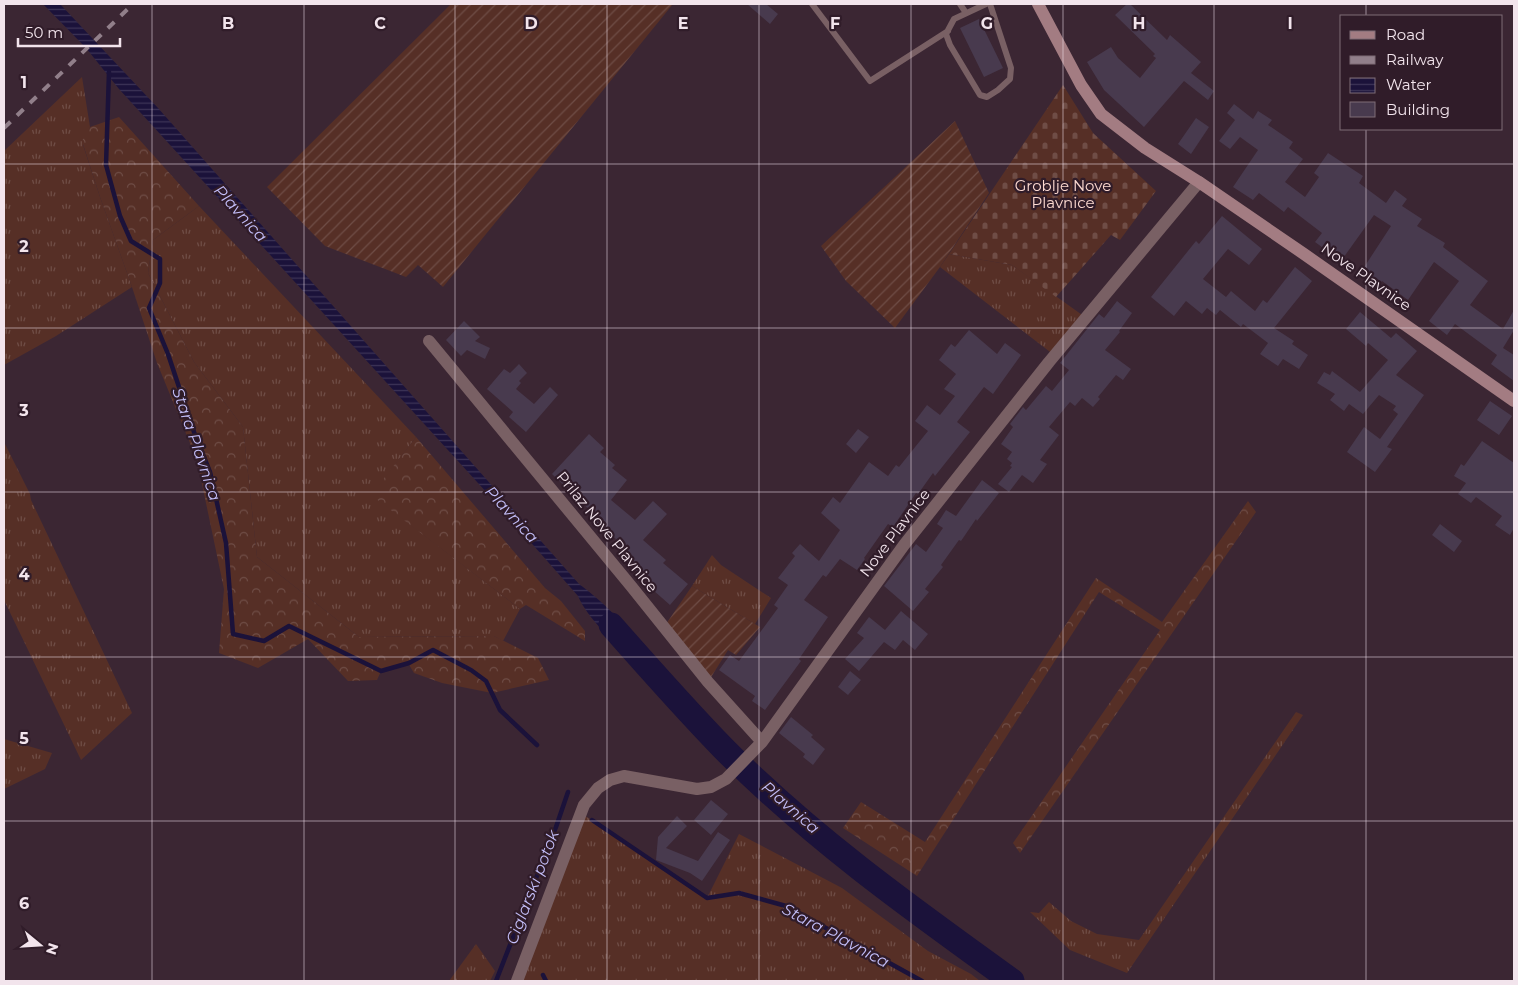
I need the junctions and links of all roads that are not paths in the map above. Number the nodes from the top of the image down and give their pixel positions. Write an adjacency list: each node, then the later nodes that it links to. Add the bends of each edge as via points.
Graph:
1 (812, 4): 7 (lane, via 870,80)
2 (960, 4): 6 (lane)
3 (986, 4): 6 (lane)
4 (990, 4): 7 (lane, via 1011,68 1010,79 987,97 980,95 950,45 946,34)
5 (1038, 4): 8 (street, Nove Plavnice, via 1101,114 1145,148)
6 (966, 13): 7 (lane, via 954,19)
7 (948, 30)
8 (1199, 182): 10 (street, Nove Plavnice); 11 (street, Nove Plavnice, via 1049,362 904,545)
9 (429, 341): 11 (street, Prilaz Nove Plavnice, via 708,682)
10 (1514, 401)
11 (762, 742): 12 (street, Nove Plavnice, via 726,779 711,787 697,790 624,776 598,788 584,805)
12 (517, 981)

